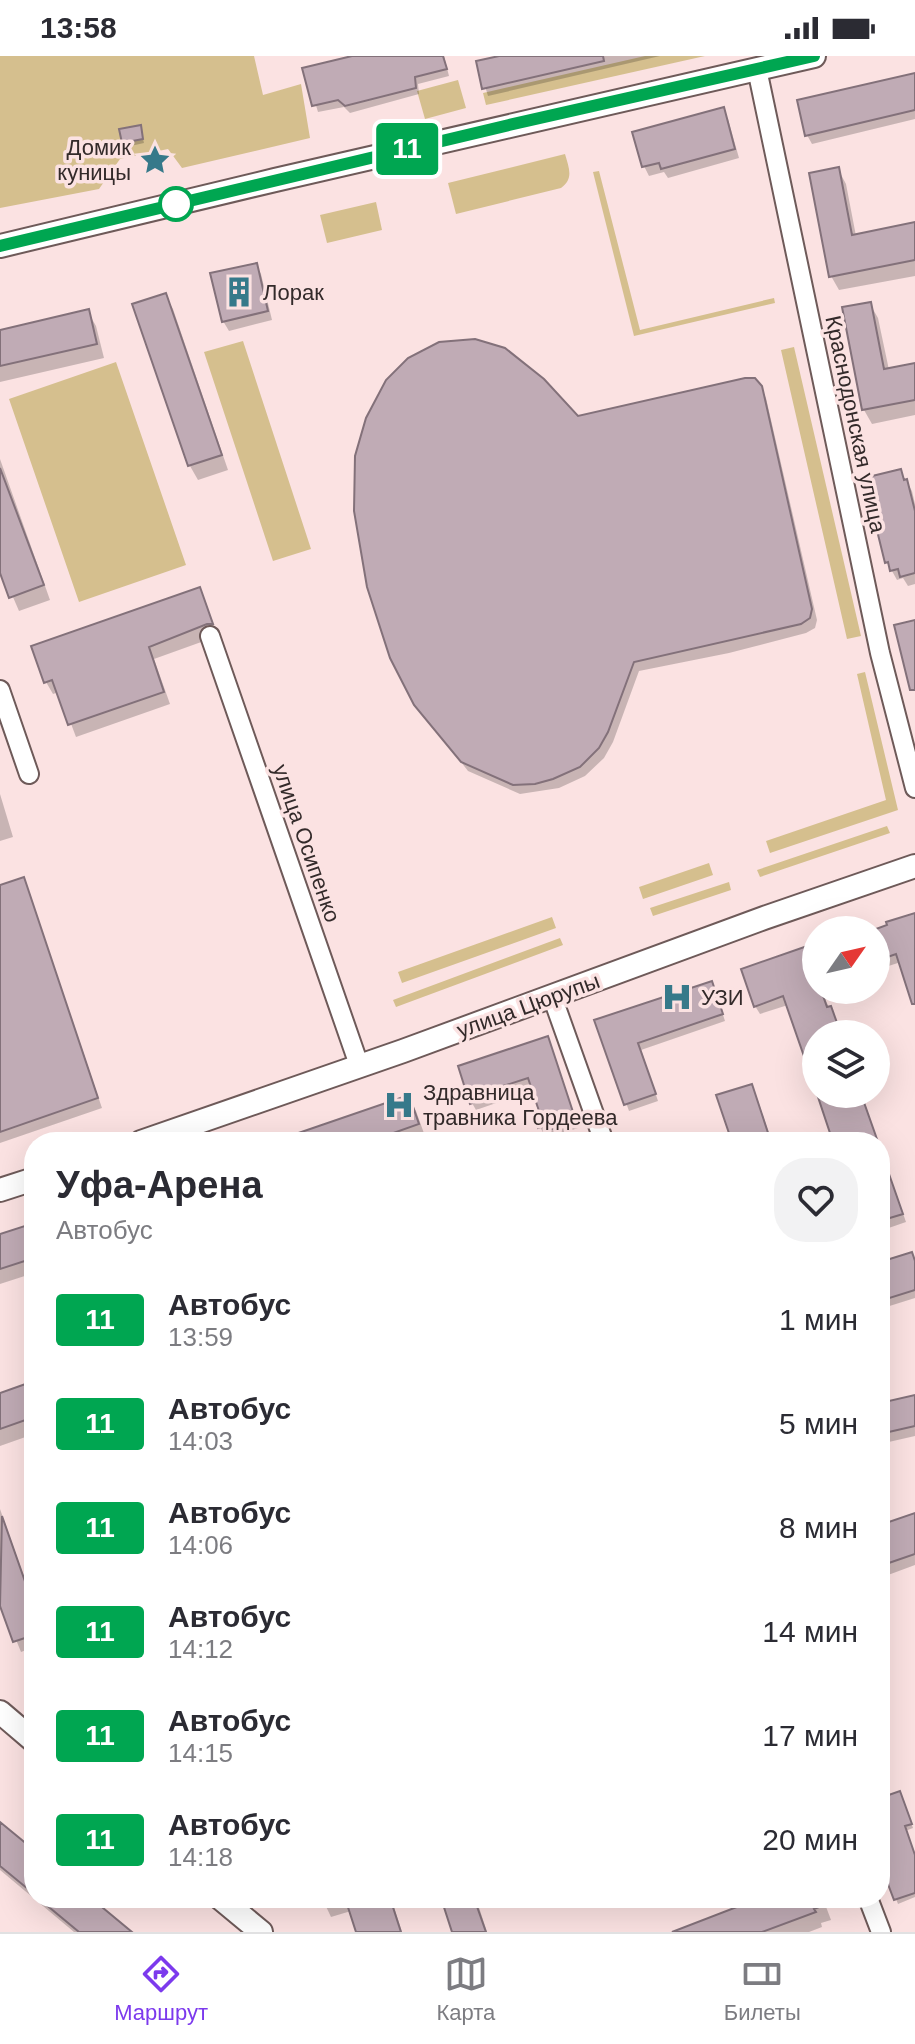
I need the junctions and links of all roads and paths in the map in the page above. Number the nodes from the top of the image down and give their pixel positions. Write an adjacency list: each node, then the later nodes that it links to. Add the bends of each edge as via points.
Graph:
1 (814, 56): 2 (main road)
2 (757, 69): 3 (main road); 7 (street, Краснодонская улица, via 880,653)
3 (0, 246)
4 (210, 636): 10 (street, улица Осипенко)
5 (0, 690): 6 (street)
6 (29, 774)
7 (915, 788)
8 (915, 866): 9 (main road, улица Цюрупы)
9 (552, 996): 10 (main road, улица Цюрупы); 12 (street)
10 (359, 1065): 11 (main road, улица Цюрупы)
11 (169, 1132)
12 (600, 1132)
13 (24, 1182): 14 (main road)
14 (0, 1190)
15 (0, 1712): 16 (main road)
16 (24, 1732)
17 (232, 1908): 19 (main road)
18 (872, 1908): 20 (street)
19 (261, 1932)
20 (881, 1932)

